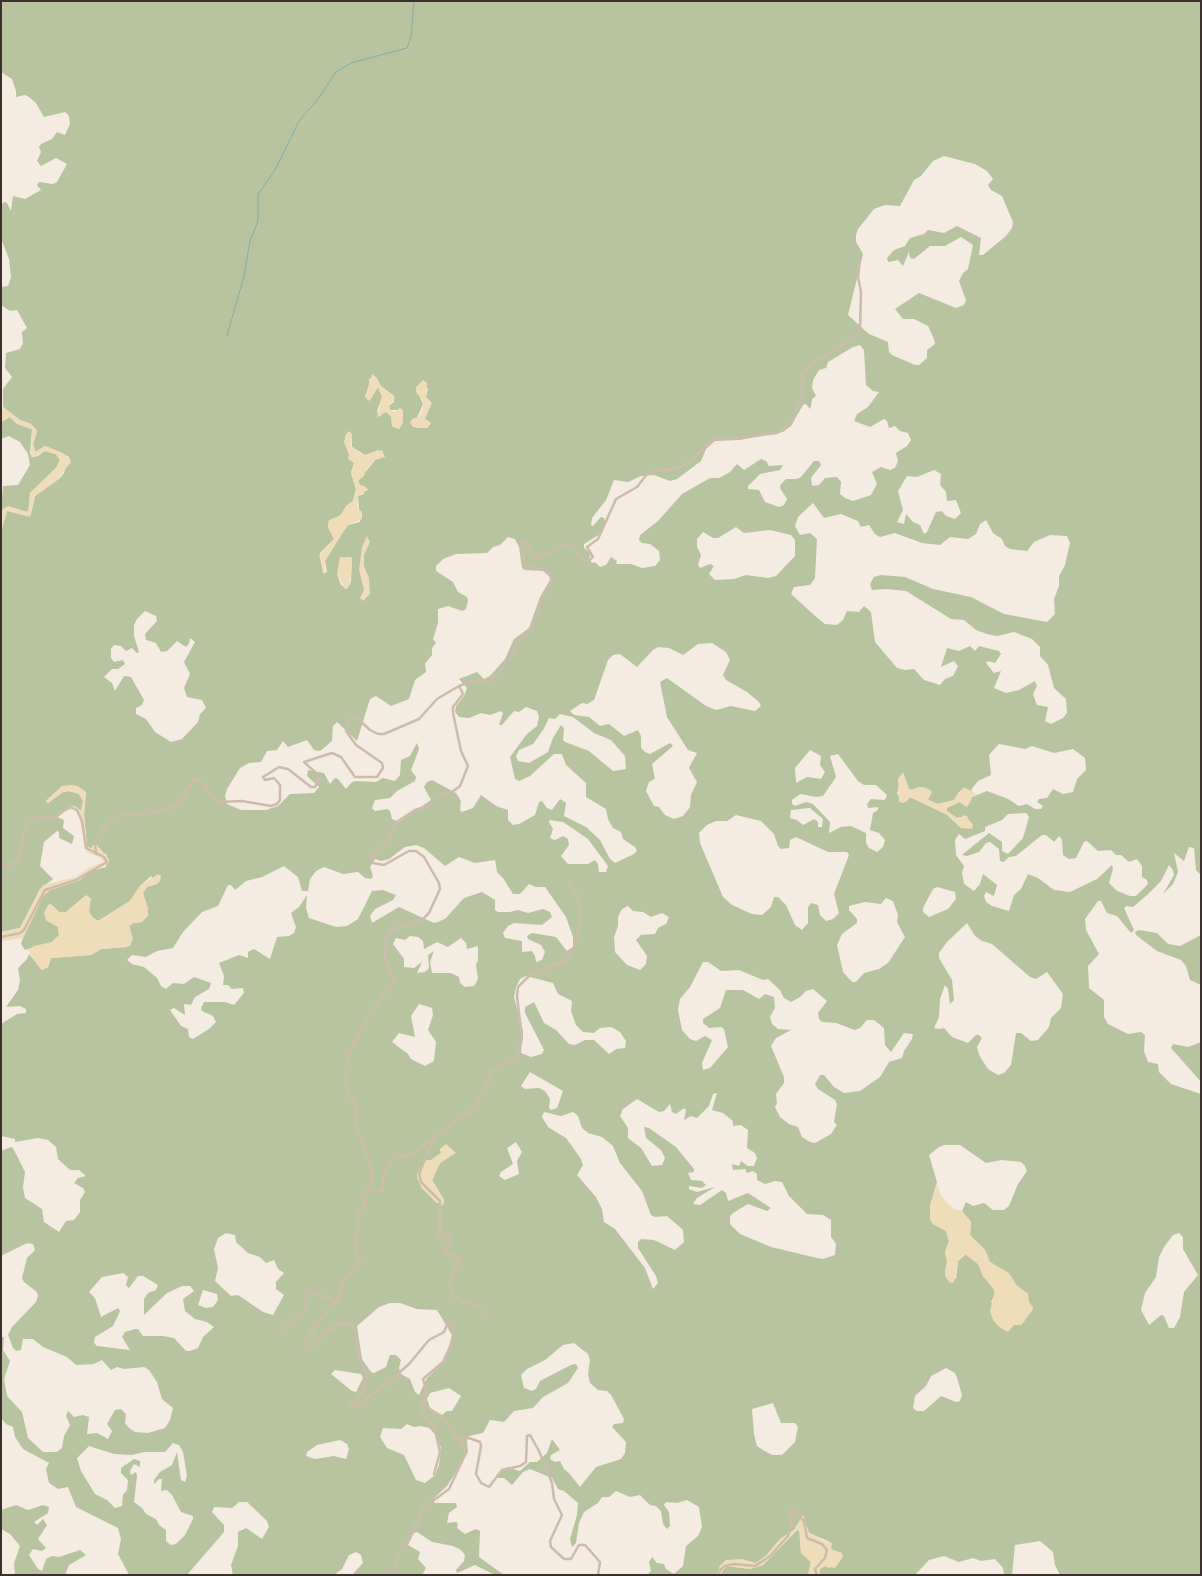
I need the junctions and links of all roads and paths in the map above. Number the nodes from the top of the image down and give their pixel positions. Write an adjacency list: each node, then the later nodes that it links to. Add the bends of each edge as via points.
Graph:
1 (860, 260): 2 (street, via 860,331 812,363 803,374 802,398 790,425 777,433 713,440 677,469 647,474 637,487 616,499 598,539 587,547 593,556 588,560 580,557 574,546 568,543 535,559 526,543 521,542 525,566 545,570 552,578 541,599 534,624 517,641 510,659 491,681 473,681)
2 (460, 686): 3 (street, via 438,699 420,718 384,734 373,732 357,717 350,717 345,726 350,737 382,763 382,771 376,778 355,777 343,759 332,753 304,761 317,774 315,787 288,769 279,767 263,777 265,780 274,778 280,785 279,803 272,806 242,801 219,802 201,781 194,779 184,796 171,808 140,815 122,815 106,825 95,842); 8 (street, via 463,694 453,707 453,713 461,751 468,766 460,786 452,792 438,795 428,806 395,823 388,841 370,858 373,864 384,865 407,852 416,851 424,857 440,886 427,915 396,928 386,938 385,958 393,984 373,1009 345,1064 346,1086 355,1106 357,1132 372,1172)
3 (96, 854): 4 (street, via 86,848 82,821 77,810 71,807 55,818 38,817 28,823 18,863); 6 (street, via 104,857 106,865 90,870 76,880 48,888 40,896 22,932)
4 (1, 865)
5 (568, 884): 7 (street, via 576,892 580,907 581,921 574,947 566,960 530,975 518,988 522,1039 516,1057 489,1073 489,1081 474,1108)
6 (1, 937)
7 (434, 1136): 8 (street, via 407,1157 398,1155 393,1159 384,1174 382,1191); 10 (street, via 419,1174 421,1182 440,1201 440,1239 448,1232 451,1237 444,1252 460,1258 450,1280 452,1295 478,1306)
8 (368, 1190): 9 (street, via 360,1197 366,1204 357,1214 356,1249 361,1261 344,1279)
9 (337, 1301): 11 (street, via 309,1291 304,1311); 12 (street, via 303,1345 308,1348 328,1330 343,1323 351,1324 360,1362 368,1374 362,1392 350,1407 353,1408 385,1385 429,1340 444,1332 449,1320 453,1321 454,1338 442,1362 423,1379)
10 (488, 1319)
11 (280, 1331)
12 (426, 1390): 13 (street, via 425,1405 446,1422); 14 (street, via 421,1416 434,1425 440,1452)
13 (458, 1440): 15 (street, via 465,1449 459,1473 449,1489 423,1508 392,1570); 16 (street, via 469,1438 480,1442 476,1474 489,1487 502,1470 526,1462 527,1436 530,1435 552,1483 554,1499 562,1515 550,1542 551,1547 564,1558 571,1559 579,1545 585,1545 600,1562)
14 (434, 1474)
15 (383, 1575)
16 (598, 1575)
17 (719, 1575): 18 (street, via 725,1566 755,1566 770,1556 788,1536 792,1509 804,1521 807,1538 822,1544 827,1550 825,1558 815,1569)
18 (817, 1575)

